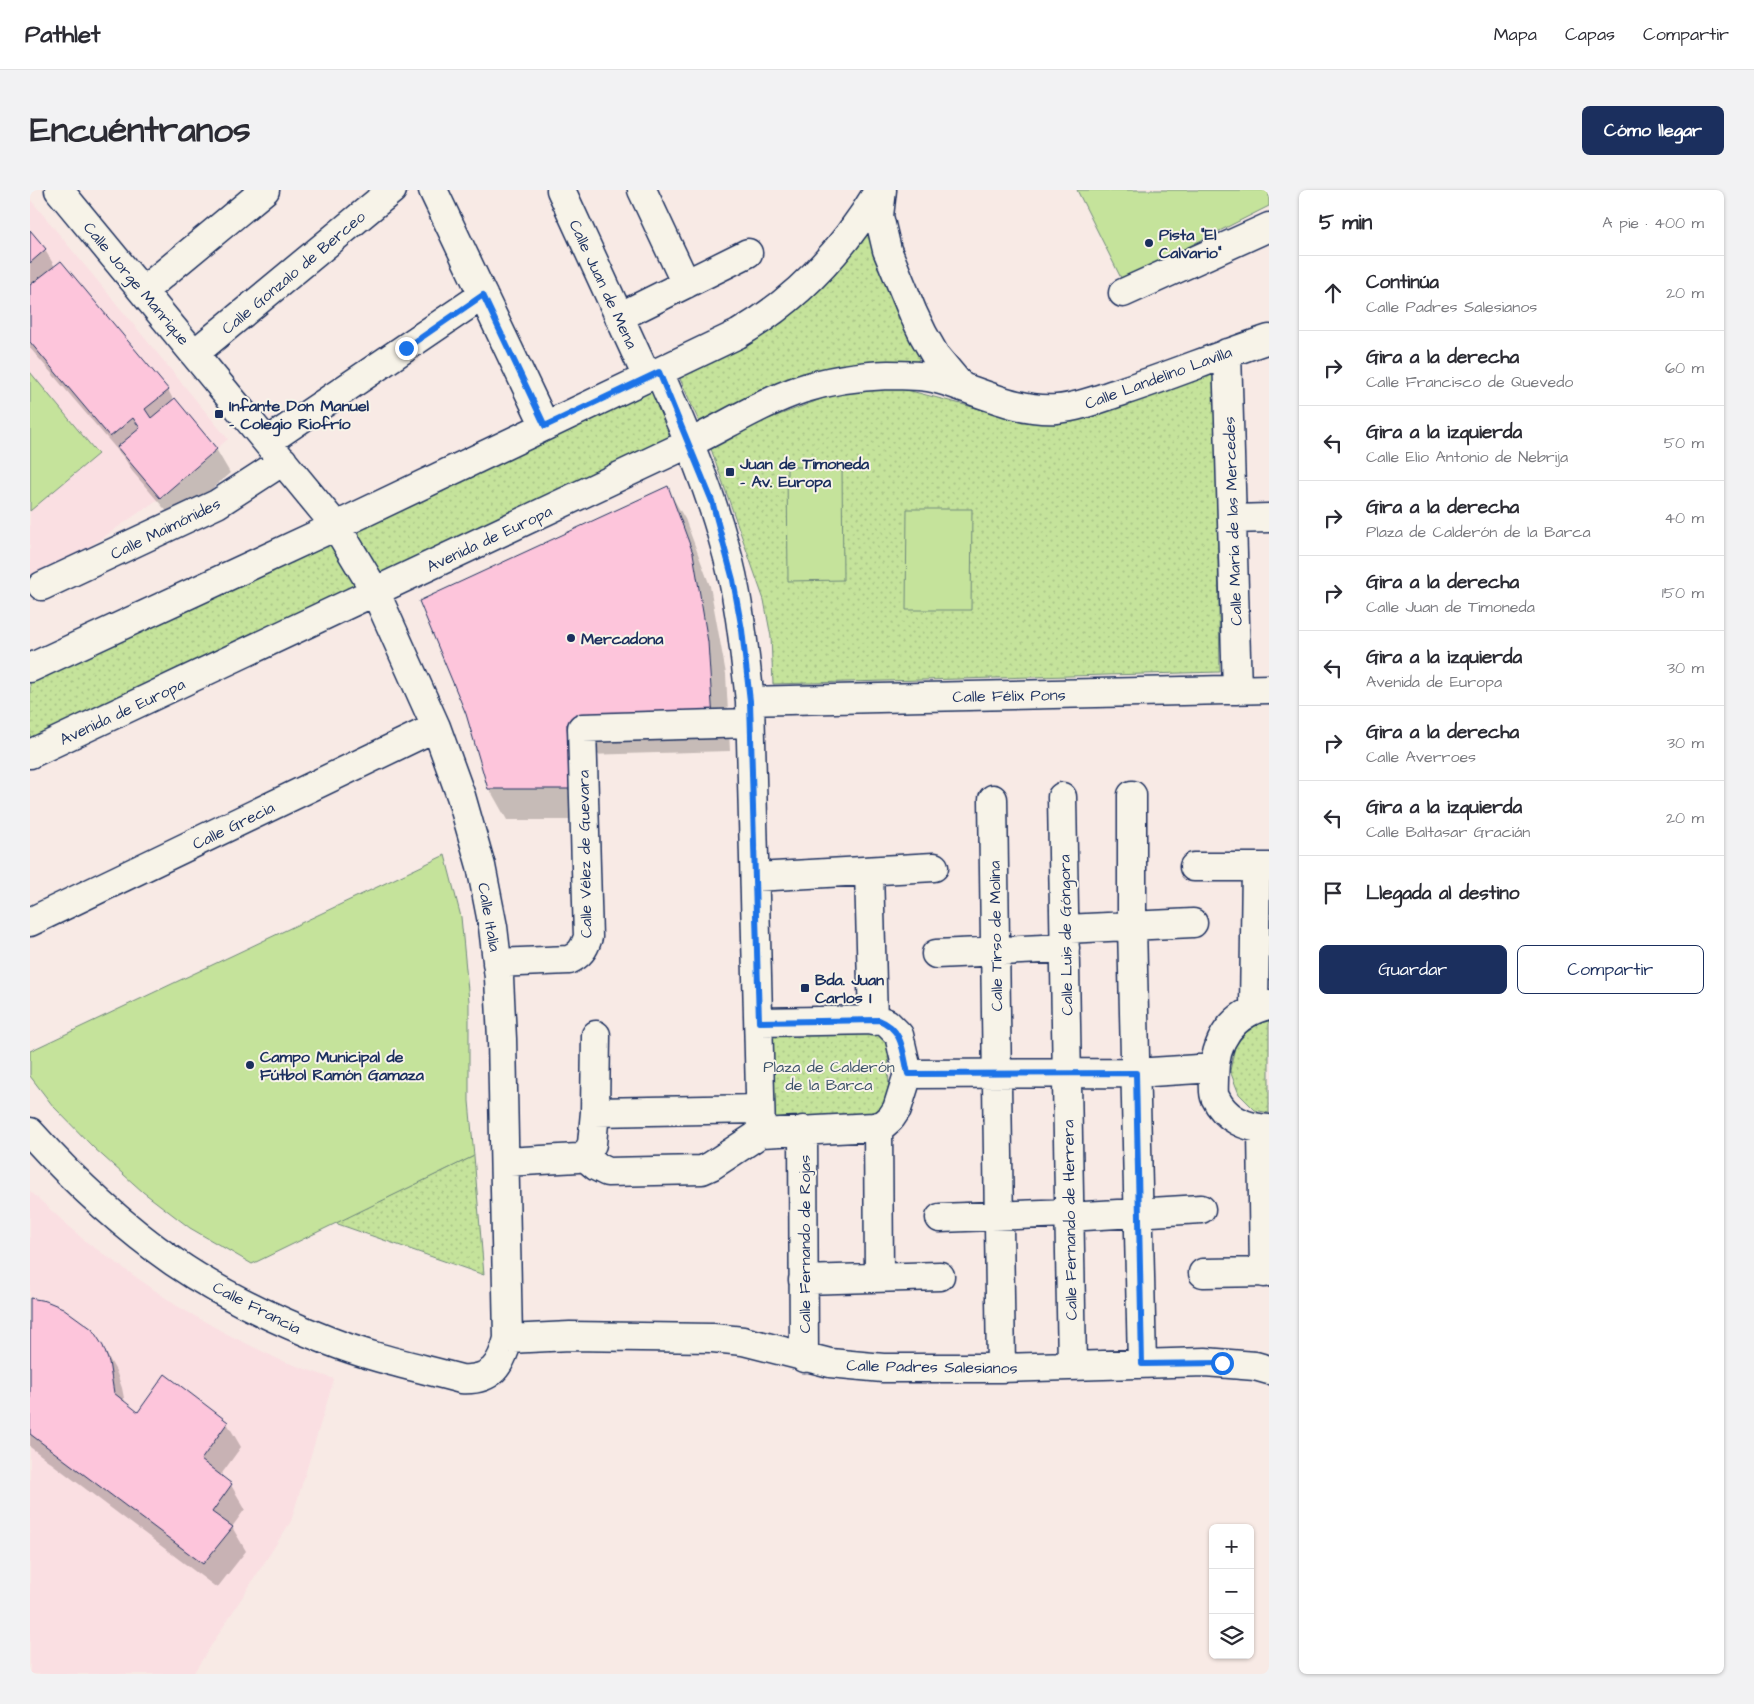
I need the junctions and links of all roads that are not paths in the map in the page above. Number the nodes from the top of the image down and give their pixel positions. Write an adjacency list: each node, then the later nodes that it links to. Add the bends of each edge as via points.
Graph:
1 (59, 190): 11 (street, Calle Jorge Manrique)
2 (265, 190): 11 (street)
3 (392, 190): 17 (street, Calle Gonzalo de Berceo)
4 (433, 190): 13 (street)
5 (561, 190): 14 (street, Calle Juan de Mena)
6 (642, 190): 10 (street)
7 (881, 190): 18 (street, via 850,235 799,291 745,330); 19 (street, via 879,216 887,250 923,334)
8 (1269, 227): 12 (street)
9 (748, 253): 10 (street)
10 (686, 284): 14 (street)
11 (143, 291): 17 (street, Calle Jorge Manrique)
12 (1123, 292)
13 (483, 295): 20 (street); 22 (street, Calle Maimónides)
14 (619, 317): 18 (street, Calle Juan de Mena)
15 (1269, 339): 16 (street, Calle Landelino Lavilla)
16 (1227, 352): 19 (street, Calle Landelino Lavilla, via 1077,406 1024,407); 24 (street, Calle María de las Mercedes)
17 (195, 353): 22 (street, Calle Jorge Manrique)
18 (653, 374): 20 (street); 21 (street, Calle Juan de Mena)
19 (960, 386): 21 (street, Avenida de Europa, via 902,375 831,382 776,400)
20 (545, 426): 25 (street)
21 (690, 443): 27 (street, Avenida de Europa); 31 (street, Calle Juan de Mena, via 712,501 733,580 742,630)
22 (275, 452): 25 (street, Calle Italia); 26 (street, Calle Maimónides, via 217,504)
23 (1269, 518): 24 (street)
24 (1232, 519): 30 (street, Calle María de las Mercedes)
25 (336, 526): 27 (street, Calle Italia); 28 (street)
26 (42, 586)
27 (375, 591): 32 (street, Calle Italia); 34 (street, Avenida de Europa)
28 (30, 668)
29 (1269, 689): 30 (street, Calle Félix Pons)
30 (1237, 690): 31 (street, Calle Félix Pons)
31 (750, 712): 33 (street, Calle Félix Pons); 42 (street, Calle Juan de Mena)
32 (436, 727): 43 (street, Calle Grecia); 49 (street, Calle Italia, via 461,796 481,866)
33 (582, 728): 49 (street, Calle Vélez de Guevara, via 588,938 585,948 569,960)
34 (30, 754)
35 (1132, 795): 45 (street)
36 (1062, 797): 46 (street, Calle Luis de Góngora)
37 (993, 799): 47 (street, Calle Tirso de Molina)
38 (934, 867): 41 (street)
39 (1194, 867): 40 (street)
40 (1262, 867): 50 (street)
41 (869, 870): 42 (street); 51 (street)
42 (754, 877): 52 (street, Calle Juan de Mena)
43 (30, 922)
44 (1194, 923): 45 (street)
45 (1132, 925): 46 (street); 55 (street)
46 (1065, 938): 47 (street); 58 (street, Calle Luis de Góngora)
47 (995, 952): 48 (street); 57 (street, Calle Tirso de Molina)
48 (936, 954)
49 (498, 963): 66 (street, Calle Italia)
50 (1262, 1007): 54 (street, via 1236,1019 1220,1042)
51 (873, 1020): 52 (street); 56 (street, via 886,1023 899,1035)
52 (759, 1022): 60 (street)
53 (596, 1035): 59 (street)
54 (1214, 1068): 55 (street); 62 (street, via 1215,1096 1231,1117 1252,1128)
55 (1136, 1073): 58 (street); 68 (street)
56 (908, 1074): 57 (street); 61 (street, via 897,1109 891,1118)
57 (996, 1074): 58 (street); 70 (street, Calle Tirso de Molina)
58 (1068, 1074): 69 (street, Calle Fernando de Herrera)
59 (595, 1112): 60 (street); 65 (street, via 592,1144)
60 (760, 1121): 63 (street); 65 (street, via 711,1166 702,1170 607,1172)
61 (878, 1126): 63 (street); 75 (street)
62 (1266, 1129): 73 (street)
63 (803, 1130): 76 (street, Calle Fernando de Rojas)
64 (30, 1132): 77 (street, Calle Francia, via 64,1170 126,1225 175,1262 282,1322 369,1355 474,1380 495,1368 503,1357)
65 (585, 1157): 66 (street)
66 (505, 1162): 77 (street, Calle Italia)
67 (1201, 1209): 68 (street)
68 (1138, 1213): 69 (street); 79 (street)
69 (1068, 1215): 70 (street); 80 (street, Calle Fernando de Herrera)
70 (999, 1216): 71 (street); 81 (street, Calle Tirso de Molina)
71 (940, 1218)
72 (1203, 1273): 73 (street)
73 (1266, 1273)
74 (940, 1276): 75 (street)
75 (879, 1277): 76 (street)
76 (803, 1280): 78 (street, Calle Fernando de Rojas)
77 (508, 1339): 78 (street, Calle Padres Salesianos, via 570,1336 713,1338 743,1341)
78 (804, 1358): 81 (street, Calle Padres Salesianos, via 883,1368)
79 (1142, 1364): 80 (street, Calle Padres Salesianos); 82 (street, Calle Padres Salesianos, via 1205,1362)
80 (1072, 1366): 81 (street, Calle Padres Salesianos)
81 (1001, 1368)
82 (1269, 1370)

